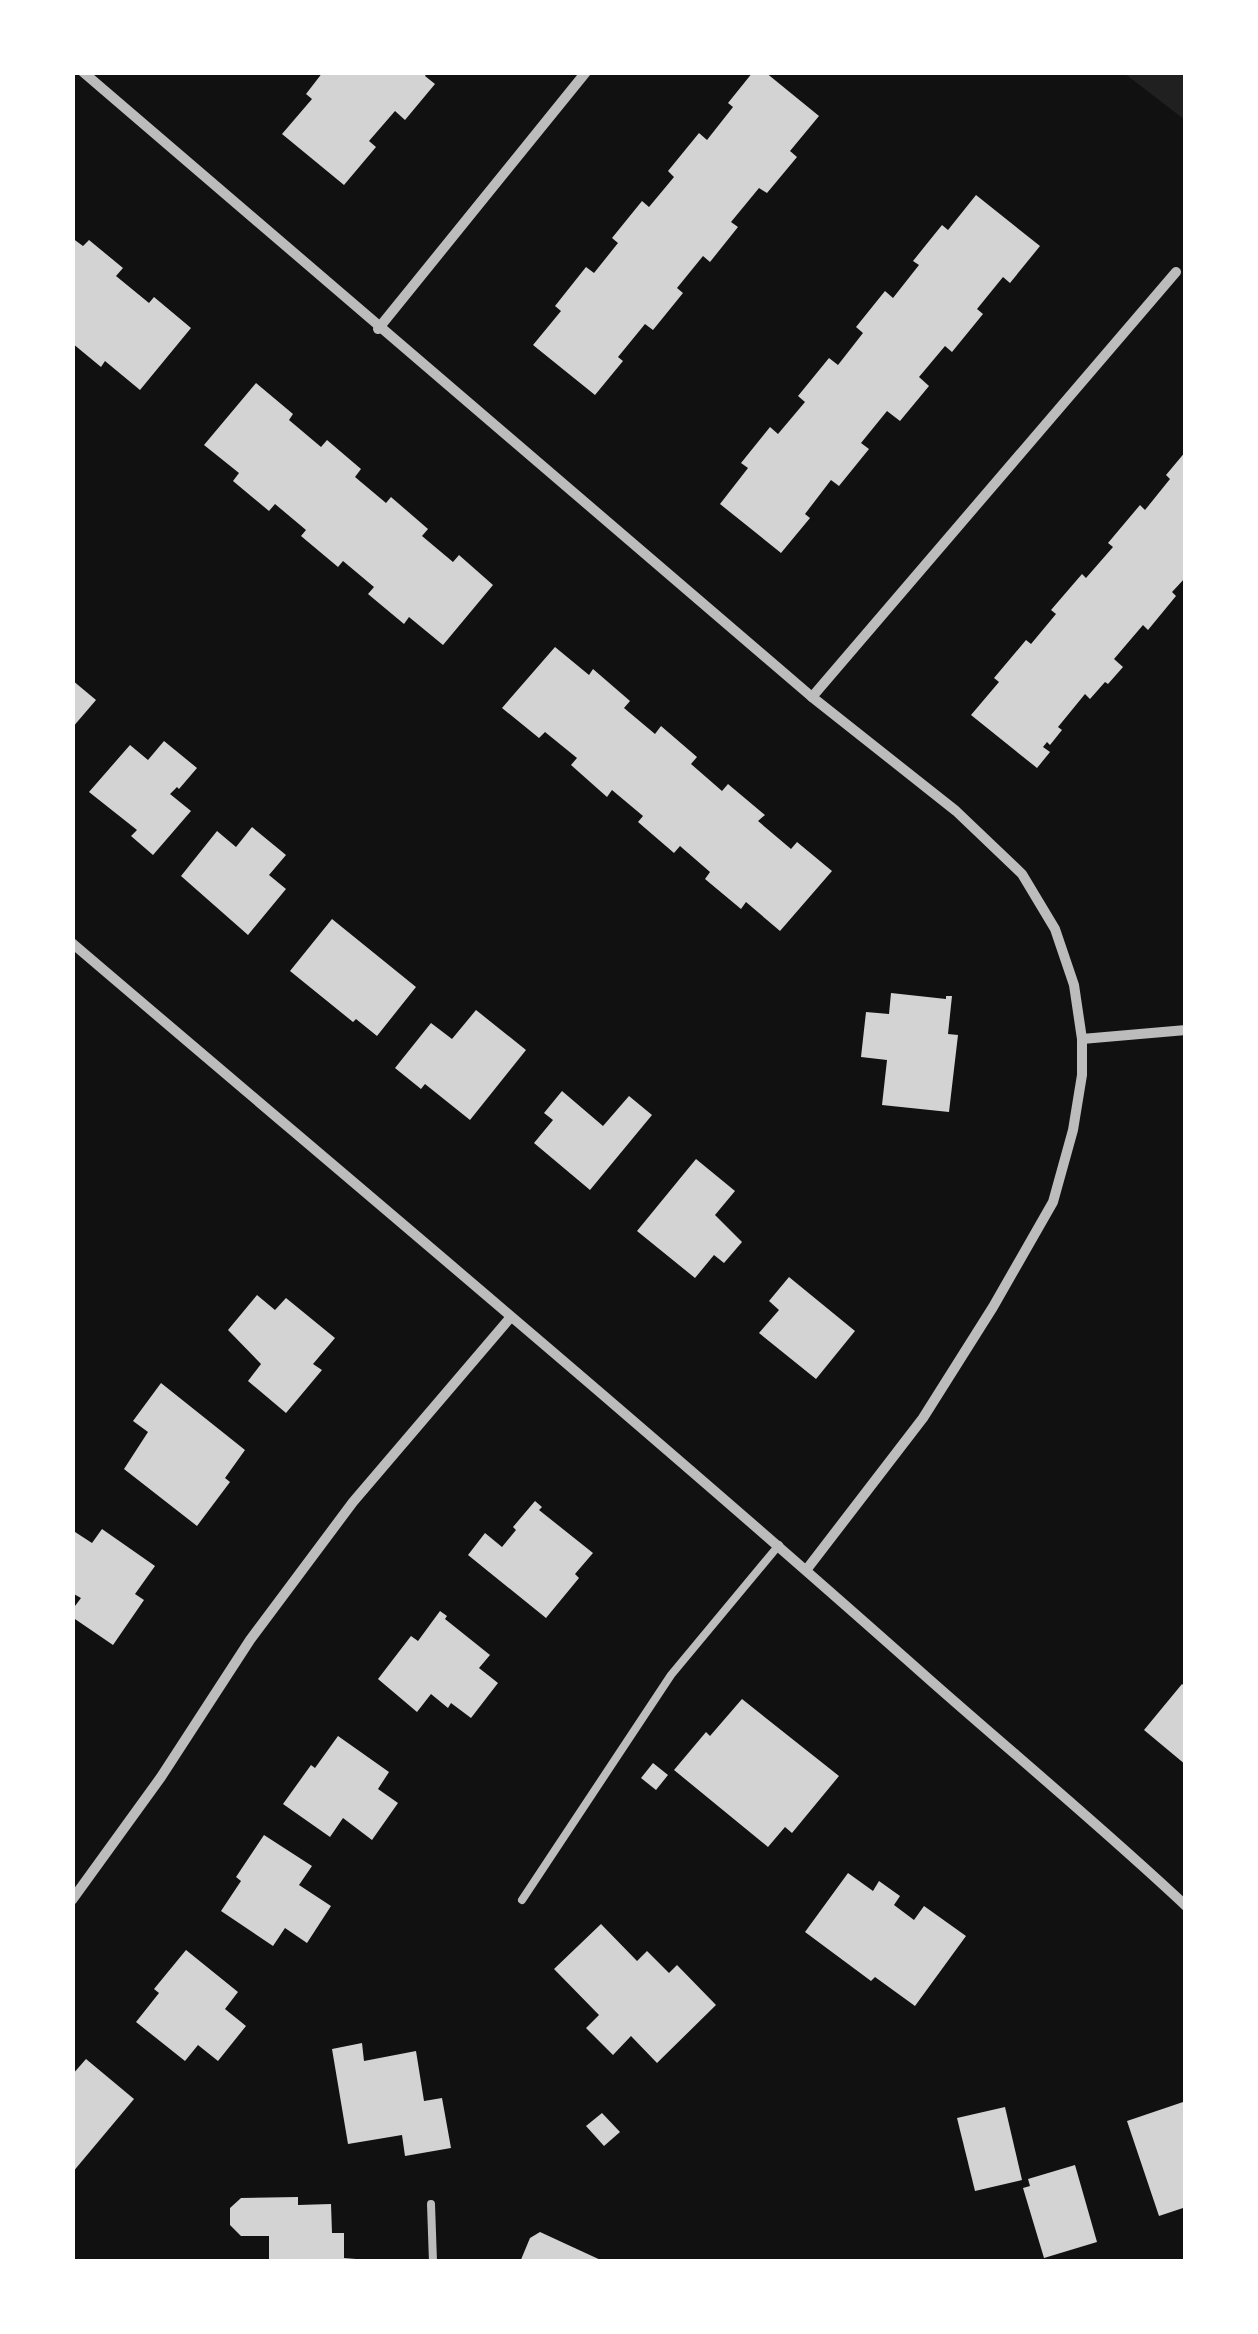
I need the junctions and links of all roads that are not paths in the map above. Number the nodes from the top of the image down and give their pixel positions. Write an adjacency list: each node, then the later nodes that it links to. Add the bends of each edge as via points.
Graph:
1 (83, 72): 4 (street)
2 (586, 72): 4 (street)
3 (1176, 272): 5 (street)
4 (378, 329): 5 (street)
5 (812, 698): 8 (street, via 956,811 1022,874 1055,929 1074,985)
6 (72, 943): 9 (street)
7 (1186, 1030): 8 (street)
8 (1082, 1039): 11 (street, via 1080,1096 1053,1202 924,1418)
9 (510, 1318): 10 (street); 12 (street, via 353,1502)
10 (779, 1545): 11 (street); 13 (lane, via 671,1675)
11 (807, 1569): 14 (street)
12 (72, 1900)
13 (522, 1900)
14 (1186, 1906)
15 (431, 2204): 16 (lane)
16 (433, 2262)

